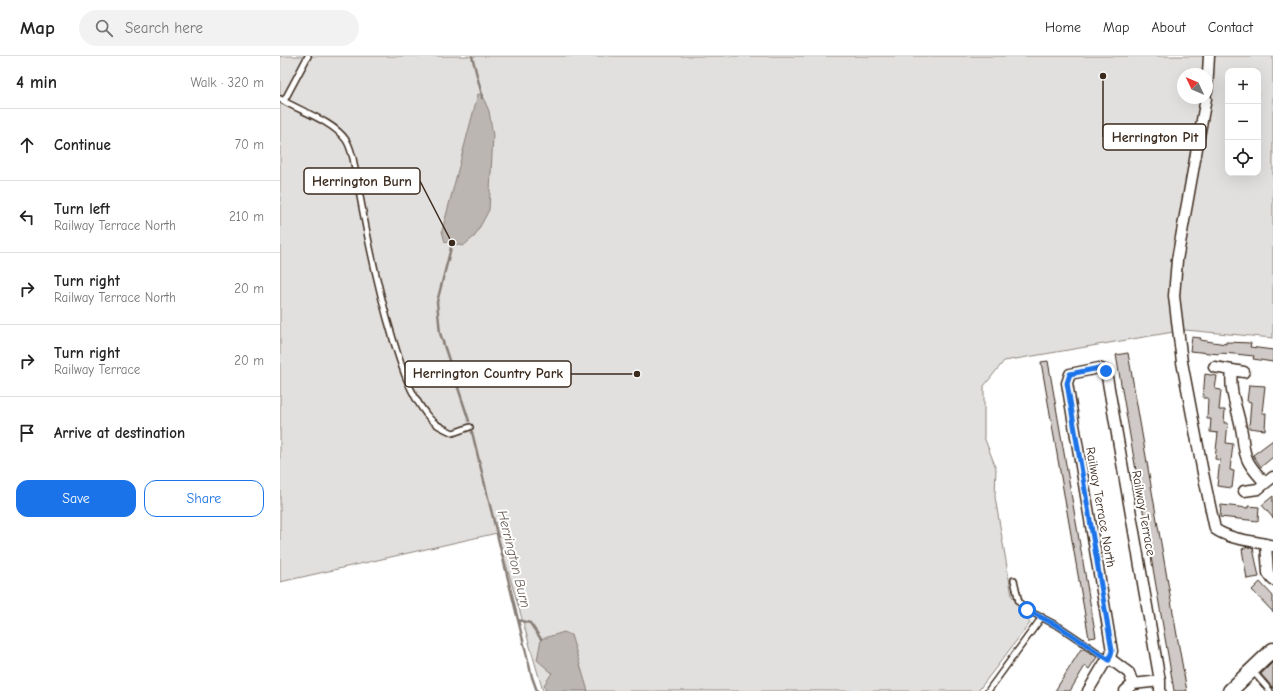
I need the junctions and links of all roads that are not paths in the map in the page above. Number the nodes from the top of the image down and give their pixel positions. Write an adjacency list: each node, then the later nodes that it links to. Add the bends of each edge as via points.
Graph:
1 (308, 56): 4 (lane)
2 (1209, 56): 3 (street)
3 (1208, 68)
4 (282, 100): 10 (lane, via 329,125 346,140 353,158 369,248 383,307 411,391 426,415 439,427 453,433)
5 (1205, 104): 13 (street, via 1177,260 1174,296 1182,362 1215,529 1246,541)
6 (1214, 367): 7 (street)
7 (1232, 370): 9 (street); 11 (street, via 1232,393 1242,429 1242,448 1248,462)
8 (1085, 371): 18 (street, Railway Terrace North, via 1070,374 1067,383 1112,651); 21 (street, Railway Terrace, via 1099,368 1106,371)
9 (1244, 372)
10 (470, 427)
11 (1269, 480): 12 (street, via 1258,489)
12 (1244, 491)
13 (1269, 545): 15 (street, via 1268,573)
14 (1014, 580): 16 (lane, via 1019,602 1027,610)
15 (1273, 580)
16 (1042, 617): 18 (lane); 22 (lane)
17 (1273, 650): 25 (main road)
18 (1109, 660): 20 (street, via 1129,673); 23 (street)
19 (1257, 676): 26 (lane)
20 (1133, 684): 21 (street); 24 (street)
21 (1160, 686)
22 (988, 691)
23 (1088, 691)
24 (1125, 691)
25 (1230, 691)
26 (1270, 691)

